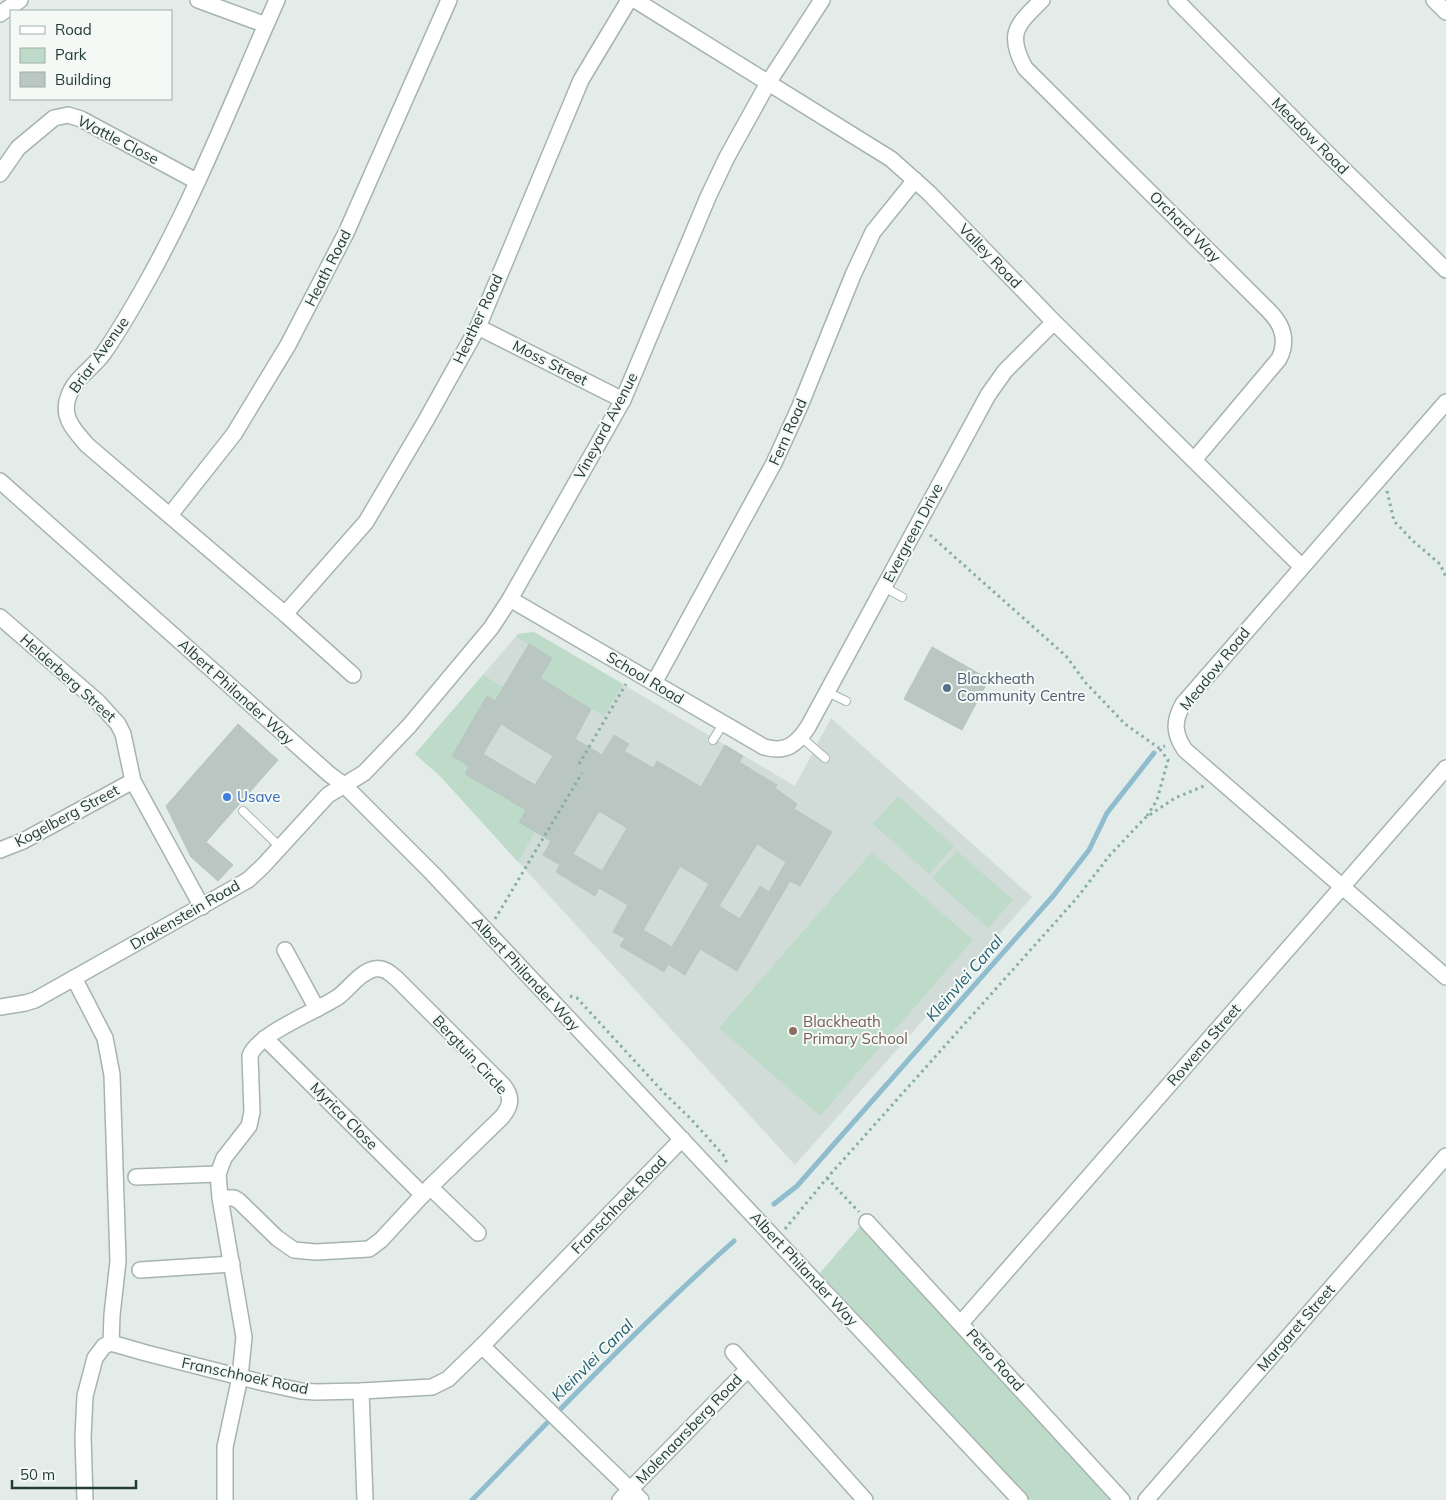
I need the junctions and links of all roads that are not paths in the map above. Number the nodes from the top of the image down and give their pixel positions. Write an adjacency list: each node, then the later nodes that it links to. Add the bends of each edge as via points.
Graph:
1 (20, 0): 12 (street)
2 (198, 0): 13 (street)
3 (277, 0): 13 (street, Briar Avenue)
4 (449, 0): 25 (street, Heath Road, via 346,232 288,345 234,434)
5 (630, 0): 20 (street, Heather Road, via 581,80)
6 (635, 0): 14 (street, Valley Road)
7 (822, 0): 14 (street, Vineyard Avenue)
8 (1042, 0): 23 (street, Orchard Way, via 1016,30 1017,53 1025,68 1269,311 1283,331 1283,349 1279,359)
9 (1176, 0): 18 (street, Meadow Road)
10 (1434, 0): 11 (street)
11 (1446, 12)
12 (0, 13)
13 (266, 25): 17 (street, Briar Avenue)
14 (768, 83): 16 (street, Valley Road, via 891,159); 21 (street, Vineyard Avenue, via 708,197)
15 (0, 174): 17 (street, Wattle Close, via 18,148 35,133 54,118 68,115)
16 (915, 180): 19 (street, Valley Road); 33 (street, Fern Road, via 873,232 774,463)
17 (196, 181): 25 (street, Briar Avenue, via 160,259 125,321 68,395 66,412 70,425 87,445)
18 (1446, 270)
19 (1054, 322): 23 (street, Valley Road); 27 (street, Evergreen Drive, via 996,381)
20 (478, 327): 21 (street, Moss Street); 30 (street, Heather Road, via 366,522)
21 (623, 400): 29 (street, Vineyard Avenue)
22 (1446, 402): 26 (street, Meadow Road)
23 (1194, 460): 26 (street, Valley Road)
24 (0, 481): 43 (street, Albert Philander Way)
25 (170, 515): 30 (street, Briar Avenue)
26 (1301, 566): 47 (street, Meadow Road, via 1183,704 1176,728 1178,740 1185,750)
27 (884, 587): 28 (lane); 34 (street, Evergreen Drive)
28 (902, 597)
29 (510, 599): 33 (street, School Road); 43 (street, Vineyard Avenue, via 491,628 409,726 364,773)
30 (285, 614): 32 (street, Briar Avenue)
31 (0, 617): 42 (street, Helderberg Street, via 98,702 118,724)
32 (353, 675)
33 (654, 683): 36 (street, School Road)
34 (828, 692): 35 (lane); 37 (street, Evergreen Drive)
35 (846, 701)
36 (723, 724): 38 (lane); 39 (street, School Road, via 764,747)
37 (801, 737): 39 (street, Evergreen Drive); 40 (lane)
38 (714, 740)
39 (782, 749)
40 (825, 758)
41 (1446, 768): 47 (street, Rowena Street)
42 (133, 781): 46 (street, Kogelberg Street); 48 (street, Helderberg Street)
43 (344, 785): 45 (street, Drakenstein Road, via 328,795); 55 (street, Albert Philander Way, via 433,874)
44 (243, 811): 45 (lane)
45 (280, 847): 48 (street, Drakenstein Road, via 248,880)
46 (0, 850)
47 (1342, 886): 50 (street); 65 (street, Rowena Street)
48 (202, 907): 51 (street, Drakenstein Road)
49 (284, 950): 53 (street)
50 (1446, 977)
51 (74, 978): 52 (street, Drakenstein Road, via 35,1000); 66 (street, via 103,1033 112,1075 118,1260)
52 (0, 1007)
53 (317, 1008): 54 (street, Bergtuin Circle); 59 (street, Bergtuin Circle, via 340,995 367,972 377,968 386,970 507,1090 510,1103 506,1112)
54 (265, 1038): 57 (street, Bergtuin Circle, via 254,1047 250,1056 250,1126 224,1158); 59 (street, Myrica Close)
55 (682, 1139): 67 (street, Franschhoek Road); 77 (street, Albert Philander Way)
56 (1446, 1156): 79 (street, Margaret Street)
57 (218, 1174): 58 (street); 60 (street)
58 (136, 1177)
59 (427, 1191): 60 (street, Bergtuin Circle, via 369,1249 316,1252 300,1252 289,1247 239,1201); 62 (street, Myrica Close)
60 (220, 1198): 63 (street)
61 (867, 1222): 65 (street, Petro Road)
62 (478, 1233)
63 (232, 1264): 64 (street); 70 (street, via 244,1337)
64 (140, 1270)
65 (961, 1323): 78 (street, Petro Road)
66 (111, 1343): 70 (street, Franschhoek Road); 73 (street, via 104,1346 95,1358 86,1396 83,1437)
67 (482, 1346): 71 (street, Franschhoek Road, via 440,1384); 72 (street)
68 (733, 1352): 69 (street, Molenaarsberg Road)
69 (748, 1369): 72 (street, Molenaarsberg Road); 76 (street, Molenaarsberg Road)
70 (240, 1377): 71 (street, Franschhoek Road, via 301,1391); 74 (street, via 225,1447)
71 (361, 1391): 75 (street)
72 (631, 1497)
73 (85, 1500)
74 (225, 1500)
75 (365, 1500)
76 (865, 1500)
77 (1020, 1500)
78 (1122, 1500)
79 (1146, 1500)

